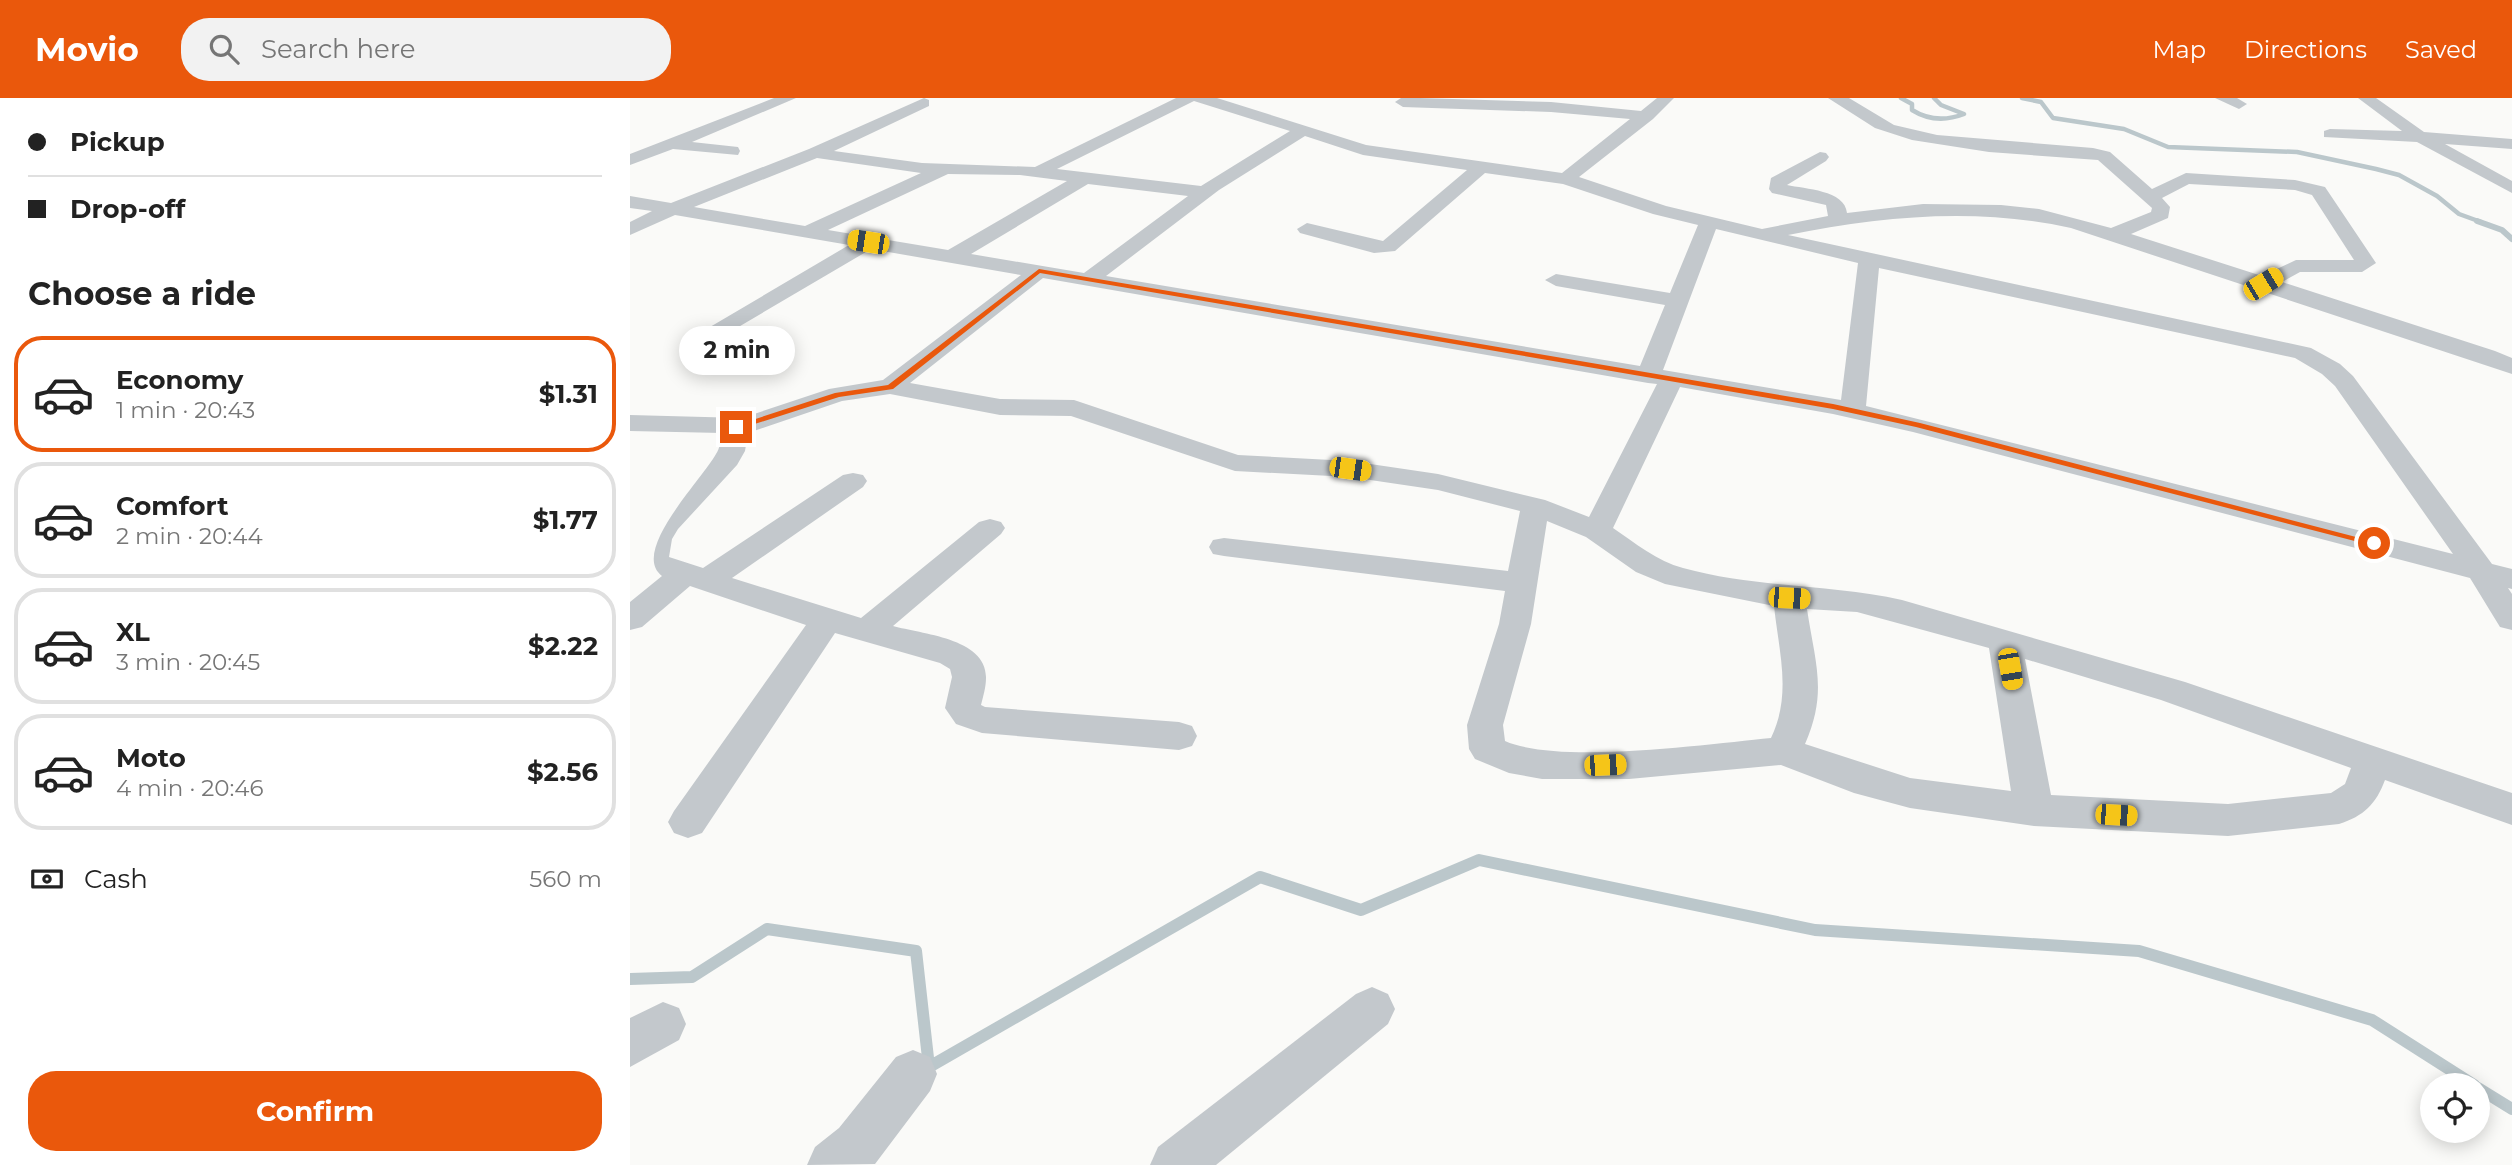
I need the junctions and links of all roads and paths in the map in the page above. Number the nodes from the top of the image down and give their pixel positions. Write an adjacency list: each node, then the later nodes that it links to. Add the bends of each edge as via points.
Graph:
1 (788, 98): 13 (street)
2 (1188, 98): 27 (street)
3 (1199, 98): 16 (street)
4 (1666, 98): 14 (street)
5 (1836, 98): 32 (street, via 1879,124 1913,134 2093,153 2112,162)
6 (2223, 98): 11 (street)
7 (2367, 98): 15 (street)
8 (1403, 102): 9 (street)
9 (1545, 102): 14 (street)
10 (924, 103): 22 (street)
11 (2239, 104)
12 (714, 109): 13 (street)
13 (752, 112): 20 (street)
14 (1647, 116): 29 (street)
15 (2420, 128): 17 (street); 19 (street); 30 (street)
16 (1303, 130): 25 (street, via 1376,153); 31 (street)
17 (2330, 134)
18 (643, 139): 20 (street)
19 (2512, 144)
20 (668, 145): 21 (street); 24 (street)
21 (732, 151)
22 (815, 153): 26 (street); 34 (street)
23 (1820, 157): 35 (street, via 1777,182 1778,189 1832,201)
24 (630, 160)
25 (1482, 166): 29 (street); 38 (street, via 1388,247)
26 (943, 169): 27 (street); 39 (street)
27 (1038, 172): 28 (street)
28 (1085, 178): 31 (street); 43 (street)
29 (1566, 179): 36 (street)
30 (2512, 188)
31 (1204, 192): 46 (street)
32 (2150, 197): 40 (street, via 2161,207 2161,214); 48 (street, via 2186,178 2295,185 2319,191 2366,263 2296,266)
33 (630, 202): 34 (street)
34 (673, 209): 37 (street); 39 (street)
35 (1838, 219): 40 (street, via 2006,209); 41 (street)
36 (1709, 222): 41 (street); 50 (street)
37 (630, 229)
38 (1307, 229)
39 (807, 232): 42 (street)
40 (2111, 234): 48 (street)
41 (1760, 235): 44 (street)
42 (868, 242): 43 (street); 51 (street)
43 (952, 256): 45 (street)
44 (1869, 260): 52 (street); 56 (street)
45 (1039, 271): 46 (street); 55 (street)
46 (1089, 279): 54 (street)
47 (1556, 280): 50 (street)
48 (2263, 284): 49 (street)
49 (2293, 293): 52 (street); 53 (street)
50 (1678, 301): 54 (street)
51 (718, 332)
52 (2303, 353): 64 (street, via 2344,381)
53 (2512, 367)
54 (1660, 378): 56 (street); 62 (street)
55 (890, 387): 58 (street, via 838,394); 60 (street, via 1000,407 1074,408 1235,463 1362,471 1438,482)
56 (1853, 411): 64 (street)
57 (630, 423): 58 (street)
58 (736, 427): 65 (street, via 725,462 670,520 652,551 655,563)
59 (853, 481): 65 (street)
60 (1535, 506): 62 (street); 67 (street)
61 (990, 528): 72 (street)
62 (1597, 531): 68 (street, via 1647,565 1676,577)
63 (1224, 547): 67 (street)
64 (2481, 571): 66 (street); 71 (street)
65 (696, 576): 69 (street); 70 (street)
66 (2512, 579)
67 (1521, 583): 75 (street, via 1515,624 1485,725 1488,749 1496,756 1525,762 1605,765)
68 (1789, 598): 73 (street, via 1878,605); 75 (street, via 1802,694 1799,716)
69 (630, 619)
70 (827, 619): 72 (street); 79 (street)
71 (2512, 620)
72 (867, 630): 74 (street, via 952,654 966,663 969,677 963,708 982,720)
73 (2005, 642): 76 (street, via 2173,691); 78 (street)
74 (1179, 736)
75 (1783, 751): 78 (street, via 1910,793)
76 (2373, 761): 77 (street); 78 (street, via 2360,794 2339,808 2228,820)
77 (2512, 809)
78 (2034, 810)
79 (688, 822)
80 (1372, 1009): 83 (street)
81 (913, 1074): 82 (street, via 857,1146)
82 (833, 1165)
83 (1176, 1165)

